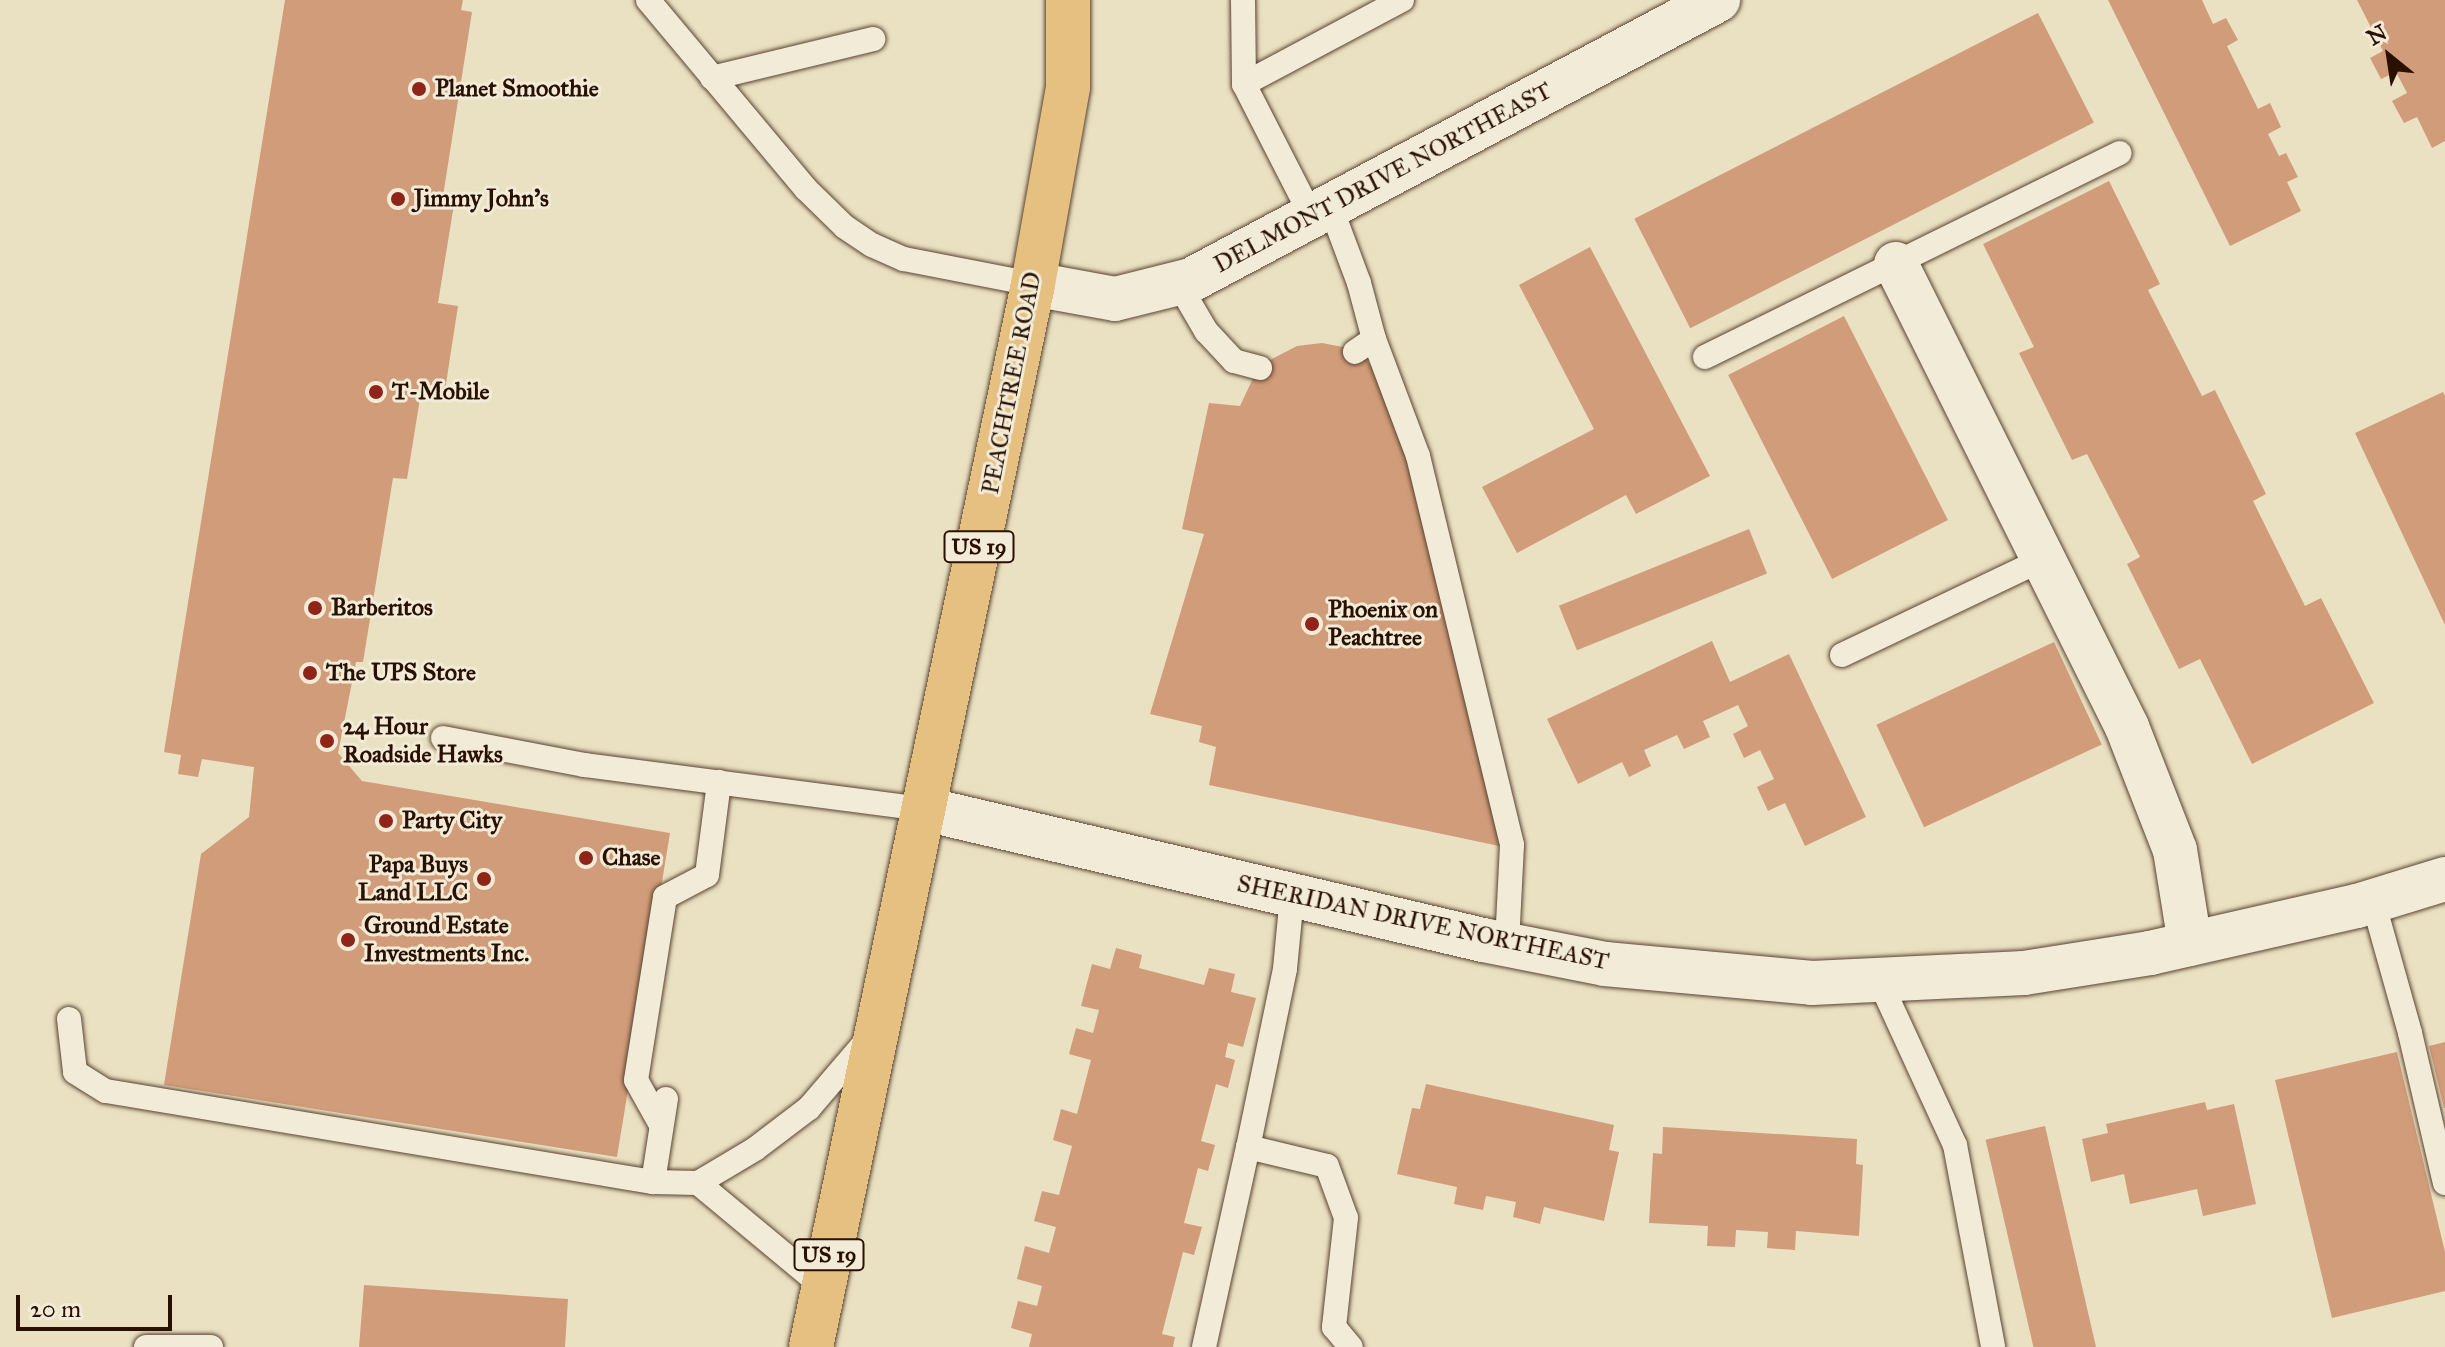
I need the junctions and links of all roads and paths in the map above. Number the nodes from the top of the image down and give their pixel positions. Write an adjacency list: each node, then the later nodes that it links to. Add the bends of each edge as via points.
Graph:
1 (648, 0): 7 (lane)
2 (1068, 0): 13 (highway, PEACHTREE ROAD / US 19, via 1068,87)
3 (1243, 0): 8 (lane)
4 (1402, 0): 8 (lane)
5 (1718, 0): 10 (street, DELMONT DRIVE NORTHEAST)
6 (873, 39): 7 (lane)
7 (712, 78): 13 (lane, via 806,189 872,245 904,259)
8 (1244, 84): 10 (lane)
9 (2120, 153): 11 (lane)
10 (1321, 212): 12 (street, DELMONT DRIVE NORTHEAST); 25 (lane, via 1359,283 1365,346 1418,456 1512,845)
11 (1896, 264): 14 (lane); 16 (street)
12 (1178, 283): 13 (street, DELMONT DRIVE NORTHEAST, via 1115,299); 15 (lane, via 1206,331 1234,361)
13 (1033, 284): 20 (highway, PEACHTREE ROAD / US 19)
14 (1705, 357)
15 (1260, 368)
16 (2043, 559): 17 (lane); 24 (street, via 2127,727 2175,850)
17 (1842, 655)
18 (443, 738): 19 (lane, via 584,765)
19 (719, 782): 20 (lane); 30 (lane, via 707,875 665,897 636,1080)
20 (925, 809): 22 (street, SHERIDAN DRIVE NORTHEAST); 28 (highway, US 19)
21 (2445, 879): 23 (street, SHERIDAN DRIVE NORTHEAST)
22 (1292, 896): 25 (street, SHERIDAN DRIVE NORTHEAST); 31 (lane, via 1285,969)
23 (2373, 901): 24 (street, SHERIDAN DRIVE NORTHEAST); 34 (lane)
24 (2190, 944): 26 (street, SHERIDAN DRIVE NORTHEAST, via 2024,973)
25 (1507, 945): 26 (street, SHERIDAN DRIVE NORTHEAST, via 1605,964 1812,983)
26 (1879, 980): 41 (lane, via 1955,1145)
27 (69, 1019): 32 (lane, via 75,1072 106,1091)
28 (876, 1030): 33 (lane, via 809,1108); 35 (highway, US 19)
29 (666, 1099): 30 (lane)
30 (661, 1125): 32 (lane)
31 (1248, 1147): 39 (lane); 40 (lane, via 1327,1166 1346,1218 1334,1327)
32 (653, 1182): 33 (lane)
33 (698, 1183): 35 (lane)
34 (2445, 1183)
35 (822, 1286): 38 (highway, US 19)
36 (146, 1347): 37 (lane)
37 (211, 1347)
38 (811, 1347)
39 (1204, 1347)
40 (1351, 1347)
41 (1993, 1347)

